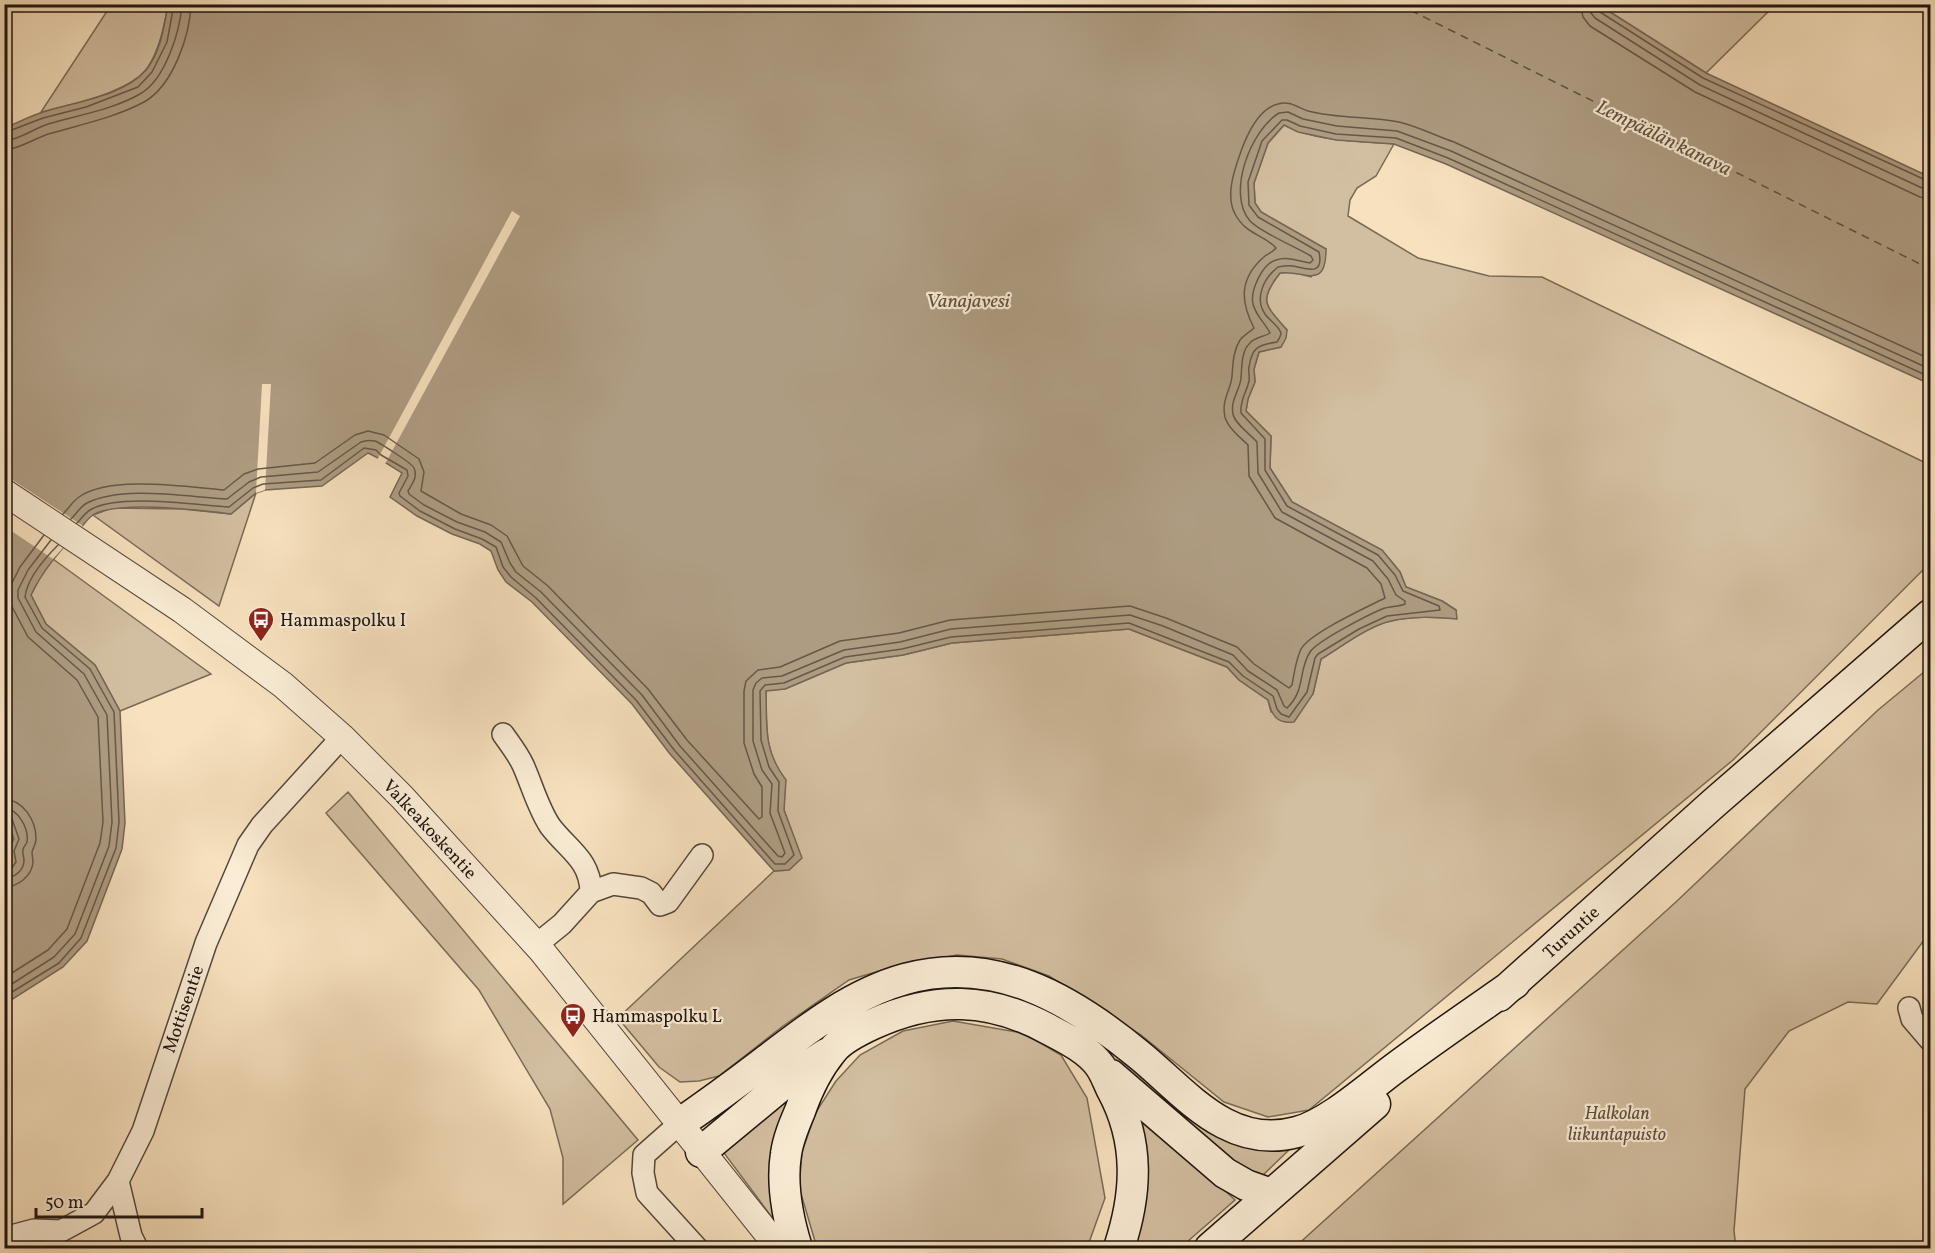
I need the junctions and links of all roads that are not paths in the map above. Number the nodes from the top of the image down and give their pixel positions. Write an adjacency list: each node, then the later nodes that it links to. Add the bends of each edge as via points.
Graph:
1 (4, 492): 4 (street, Valkeakoskentie, via 182,610 274,679)
2 (1930, 615): 8 (main road, Turuntie)
3 (503, 734): 6 (street, via 522,763 550,826 584,863 591,879)
4 (342, 737): 7 (street, Valkeakoskentie); 15 (street, Mottisentie, via 248,845 206,943 142,1131)
5 (702, 855): 6 (street, via 668,902 660,905 641,888 613,884)
6 (591, 892): 7 (street)
7 (537, 945): 13 (street, Valkeakoskentie)
8 (1515, 983): 13 (main road, via 1322,1120 1297,1132 1253,1134 1213,1118 1080,1010 1009,978 976,973 927,975 877,989 818,1021); 16 (main road, Turuntie)
9 (1909, 1008): 10 (street)
10 (1930, 1040)
11 (832, 1049): 12 (main road, via 861,1029 893,1015 930,1005 958,1004 1006,1010 1028,1018 1080,1048); 14 (main road, via 794,1075); 21 (main road, via 806,1094 786,1152 784,1186)
12 (1100, 1065): 16 (main road, via 1225,1173); 22 (main road, via 1128,1127 1133,1167 1131,1209)
13 (680, 1124): 14 (street, Valkeakoskentie); 19 (street, via 644,1155 642,1173 647,1193)
14 (701, 1152): 20 (street, Valkeakoskentie)
15 (118, 1181): 17 (street, Mottisentie, via 94,1213 61,1232 34,1230); 18 (street, via 130,1236)
16 (1271, 1194): 23 (main road, Turuntie)
17 (4, 1238)
18 (137, 1248)
19 (697, 1248)
20 (779, 1248)
21 (797, 1248)
22 (1119, 1248)
23 (1210, 1248)

